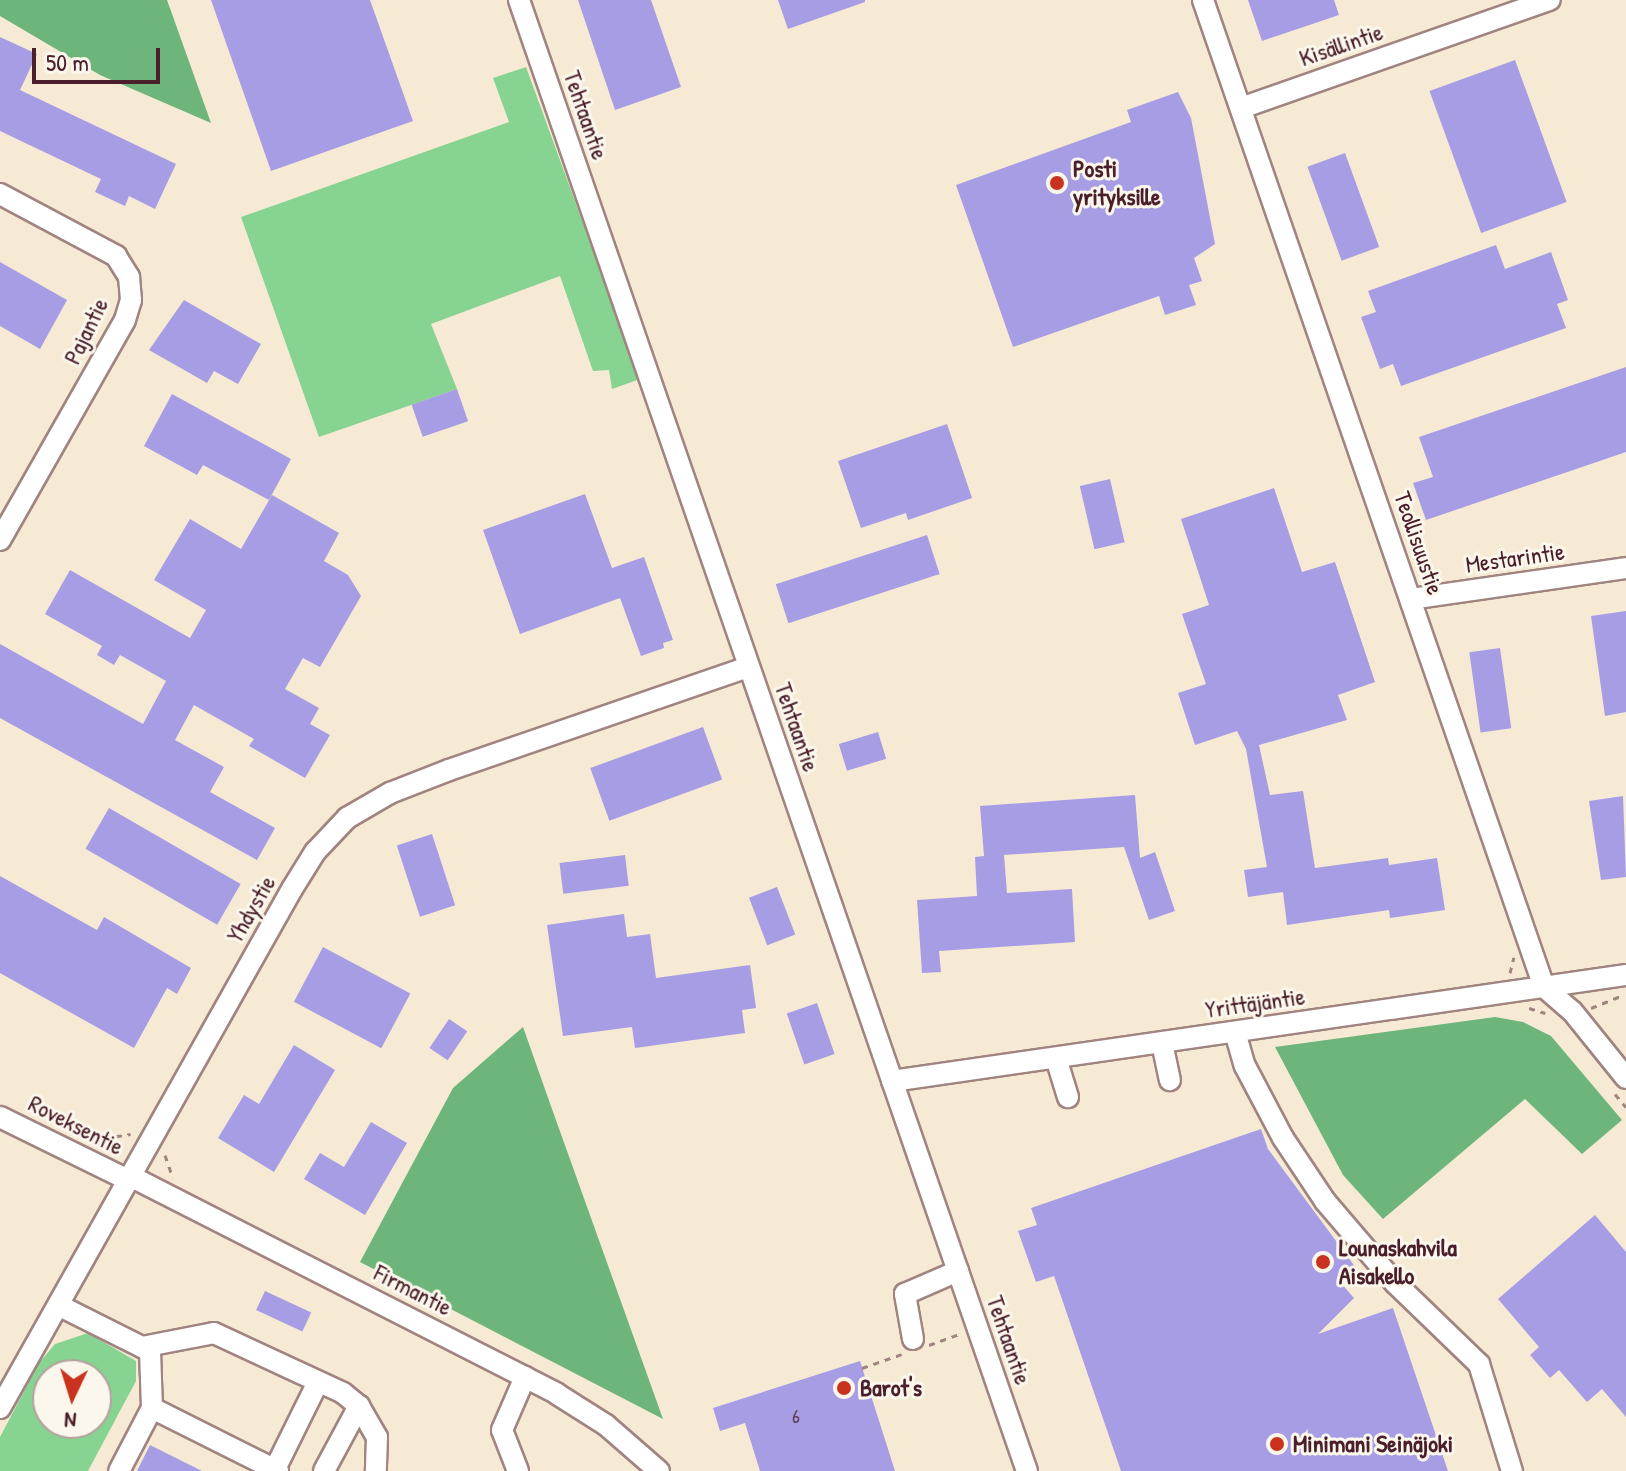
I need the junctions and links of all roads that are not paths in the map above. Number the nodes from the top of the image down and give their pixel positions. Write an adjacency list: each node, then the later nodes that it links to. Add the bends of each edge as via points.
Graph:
1 (519, 0): 9 (street, Tehtaantie)
2 (1203, 0): 4 (street, Teollisuustie)
3 (1550, 0): 4 (street, Kisällintie)
4 (1241, 108): 8 (street, Teollisuustie)
5 (0, 194): 6 (street, Pajantie, via 116,256 129,277 131,300 125,320)
6 (0, 540)
7 (1626, 568): 8 (street, Mestarintie)
8 (1411, 599): 11 (street, Teollisuustie)
9 (748, 667): 17 (street, Tehtaantie); 20 (street, Yhdystie, via 449,770 390,793 347,818 315,852 292,889)
10 (1626, 975): 11 (street, Yrittäjäntie)
11 (1544, 987): 12 (street, Yrittäjäntie); 15 (street, Teollisuustie, via 1572,1011)
12 (1235, 1032): 13 (street, Yrittäjäntie); 37 (street, via 1245,1066 1283,1138 1325,1201 1395,1283 1479,1364)
13 (1162, 1043): 14 (street, Yrittäjäntie); 16 (street)
14 (1056, 1058): 17 (street, Yrittäjäntie); 18 (street)
15 (1626, 1078)
16 (1170, 1080)
17 (892, 1081): 21 (street, Tehtaantie)
18 (1068, 1097)
19 (0, 1117): 20 (street, Roveksentie)
20 (129, 1178): 22 (street, Yhdystie); 25 (street, Firmantie)
21 (958, 1271): 23 (street, via 905,1294); 36 (street, Tehtaantie)
22 (58, 1305): 24 (street); 28 (street, Yhdystie)
23 (913, 1339)
24 (142, 1347): 26 (street, via 214,1333); 29 (street, via 150,1351)
25 (525, 1377): 34 (street, via 502,1430); 35 (street, Firmantie, via 606,1425)
26 (318, 1382): 27 (street); 30 (street)
27 (359, 1406): 32 (street); 33 (street, via 377,1437)
28 (0, 1408)
29 (152, 1408): 30 (street); 31 (street)
30 (276, 1470)
31 (119, 1471)
32 (324, 1471)
33 (376, 1471)
34 (518, 1471)
35 (659, 1471)
36 (1027, 1471)
37 (1512, 1471)

